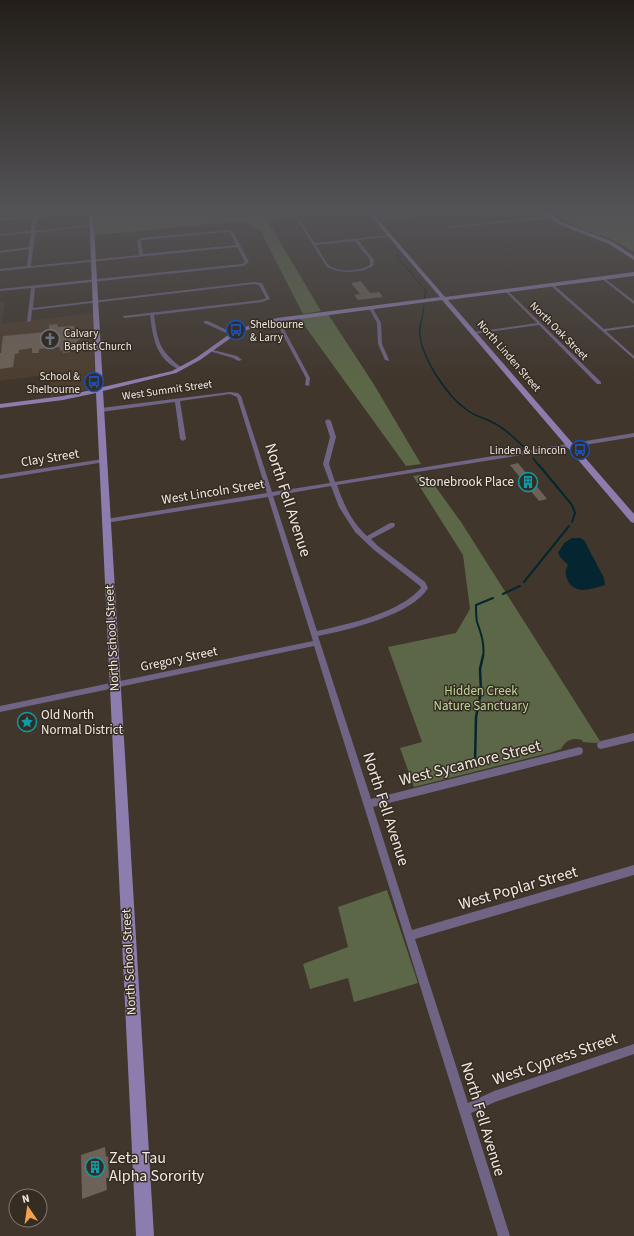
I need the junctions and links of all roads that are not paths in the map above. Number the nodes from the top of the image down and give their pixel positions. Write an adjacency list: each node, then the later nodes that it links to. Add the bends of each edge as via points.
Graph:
1 (41, 266): 7 (street)
2 (95, 266): 11 (street, North School Street)
3 (222, 266): 11 (street)
4 (329, 266): 5 (street, via 340,270 356,270)
5 (370, 266)
6 (416, 266): 16 (street, North Linden Street)
7 (29, 267): 8 (street)
8 (0, 270)
9 (634, 274): 10 (street)
10 (603, 278): 12 (street); 18 (street)
11 (95, 280): 13 (street); 17 (street, North School Street)
12 (552, 285): 15 (street); 28 (street)
13 (33, 287): 14 (street); 20 (street)
14 (0, 290)
15 (506, 290): 16 (street); 26 (street, North Oak Street)
16 (444, 298): 19 (street); 29 (street, North Linden Street)
17 (96, 302): 20 (street); 21 (street, via 254,283 260,283 268,299); 38 (street, North School Street)
18 (634, 303)
19 (371, 308): 23 (street); 34 (street, via 380,323 380,344)
20 (31, 309): 24 (street)
21 (152, 314): 22 (street); 35 (street, via 158,348 164,357)
22 (124, 317)
23 (277, 320): 30 (street); 37 (street, via 308,378)
24 (29, 321)
25 (206, 322): 30 (street)
26 (540, 324): 29 (street); 36 (street, North Oak Street)
27 (634, 326): 28 (street)
28 (603, 330): 32 (street)
29 (475, 333): 46 (street, North Linden Street)
30 (233, 334): 31 (street)
31 (211, 350): 33 (street); 35 (street)
32 (634, 358)
33 (240, 360)
34 (387, 360)
35 (180, 369): 38 (street, via 149,380)
36 (599, 383)
37 (307, 385)
38 (99, 390): 41 (street, via 63,398); 42 (street, North School Street)
39 (236, 394): 40 (street, West Summit Street); 50 (street, North Fell Avenue, via 239,396)
40 (177, 400): 42 (street, West Summit Street); 45 (street)
41 (0, 406)
42 (101, 410): 47 (street, North School Street)
43 (328, 421): 49 (street, via 333,437 326,464)
44 (634, 435): 46 (street, West Lincoln Street)
45 (183, 439)
46 (570, 446): 49 (street, West Lincoln Street); 51 (street, North Linden Street)
47 (103, 461): 48 (street, Clay Street); 52 (street, North School Street)
48 (0, 477)
49 (332, 484): 50 (street, West Lincoln Street); 54 (street, via 349,518)
50 (271, 494): 52 (street, West Lincoln Street); 55 (street, North Fell Avenue)
51 (634, 520)
52 (106, 521): 56 (street, North School Street)
53 (392, 525): 54 (street)
54 (366, 539): 55 (street, Gregory Street, via 424,584 424,590 400,607 381,616)
55 (316, 639): 56 (street, Gregory Street); 61 (street, North Fell Avenue)
56 (114, 685): 57 (street, Gregory Street); 66 (street, North School Street)
57 (0, 709)
58 (634, 737): 59 (street)
59 (601, 745)
60 (579, 751): 61 (street, West Sycamore Street)
61 (369, 804): 63 (street, North Fell Avenue)
62 (634, 870): 63 (street, West Poplar Street)
63 (410, 936): 65 (street, North Fell Avenue)
64 (634, 1049): 65 (street, West Cypress Street, via 494,1097)
65 (464, 1110): 67 (street, North Fell Avenue)
66 (145, 1236)
67 (504, 1236)

